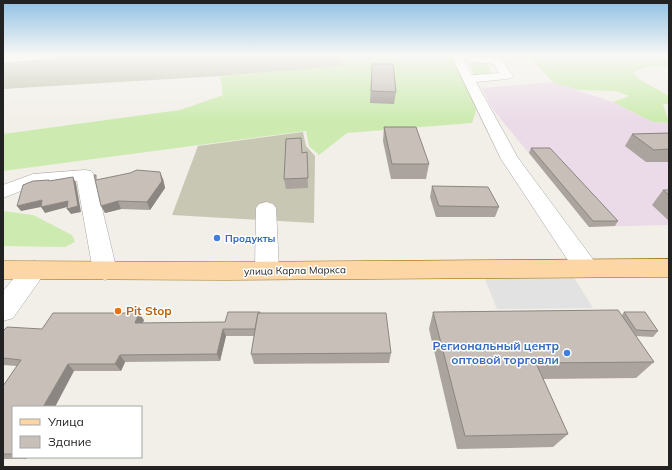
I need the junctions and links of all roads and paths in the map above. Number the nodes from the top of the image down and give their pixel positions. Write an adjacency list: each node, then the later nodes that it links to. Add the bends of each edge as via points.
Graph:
1 (468, 77): 3 (street)
2 (498, 77): 3 (street)
3 (470, 80): 6 (street, via 510,159)
4 (3, 192): 11 (street, via 32,180 85,175)
5 (266, 208): 10 (street)
6 (586, 268): 7 (main road, улица Карла Маркса); 10 (main road, улица Карла Маркса)
7 (669, 268)
8 (3, 270): 9 (main road, улица Карла Маркса)
9 (35, 270): 11 (main road, улица Карла Маркса); 12 (street)
10 (267, 270): 11 (main road, улица Карла Маркса)
11 (105, 271)
12 (3, 310)

